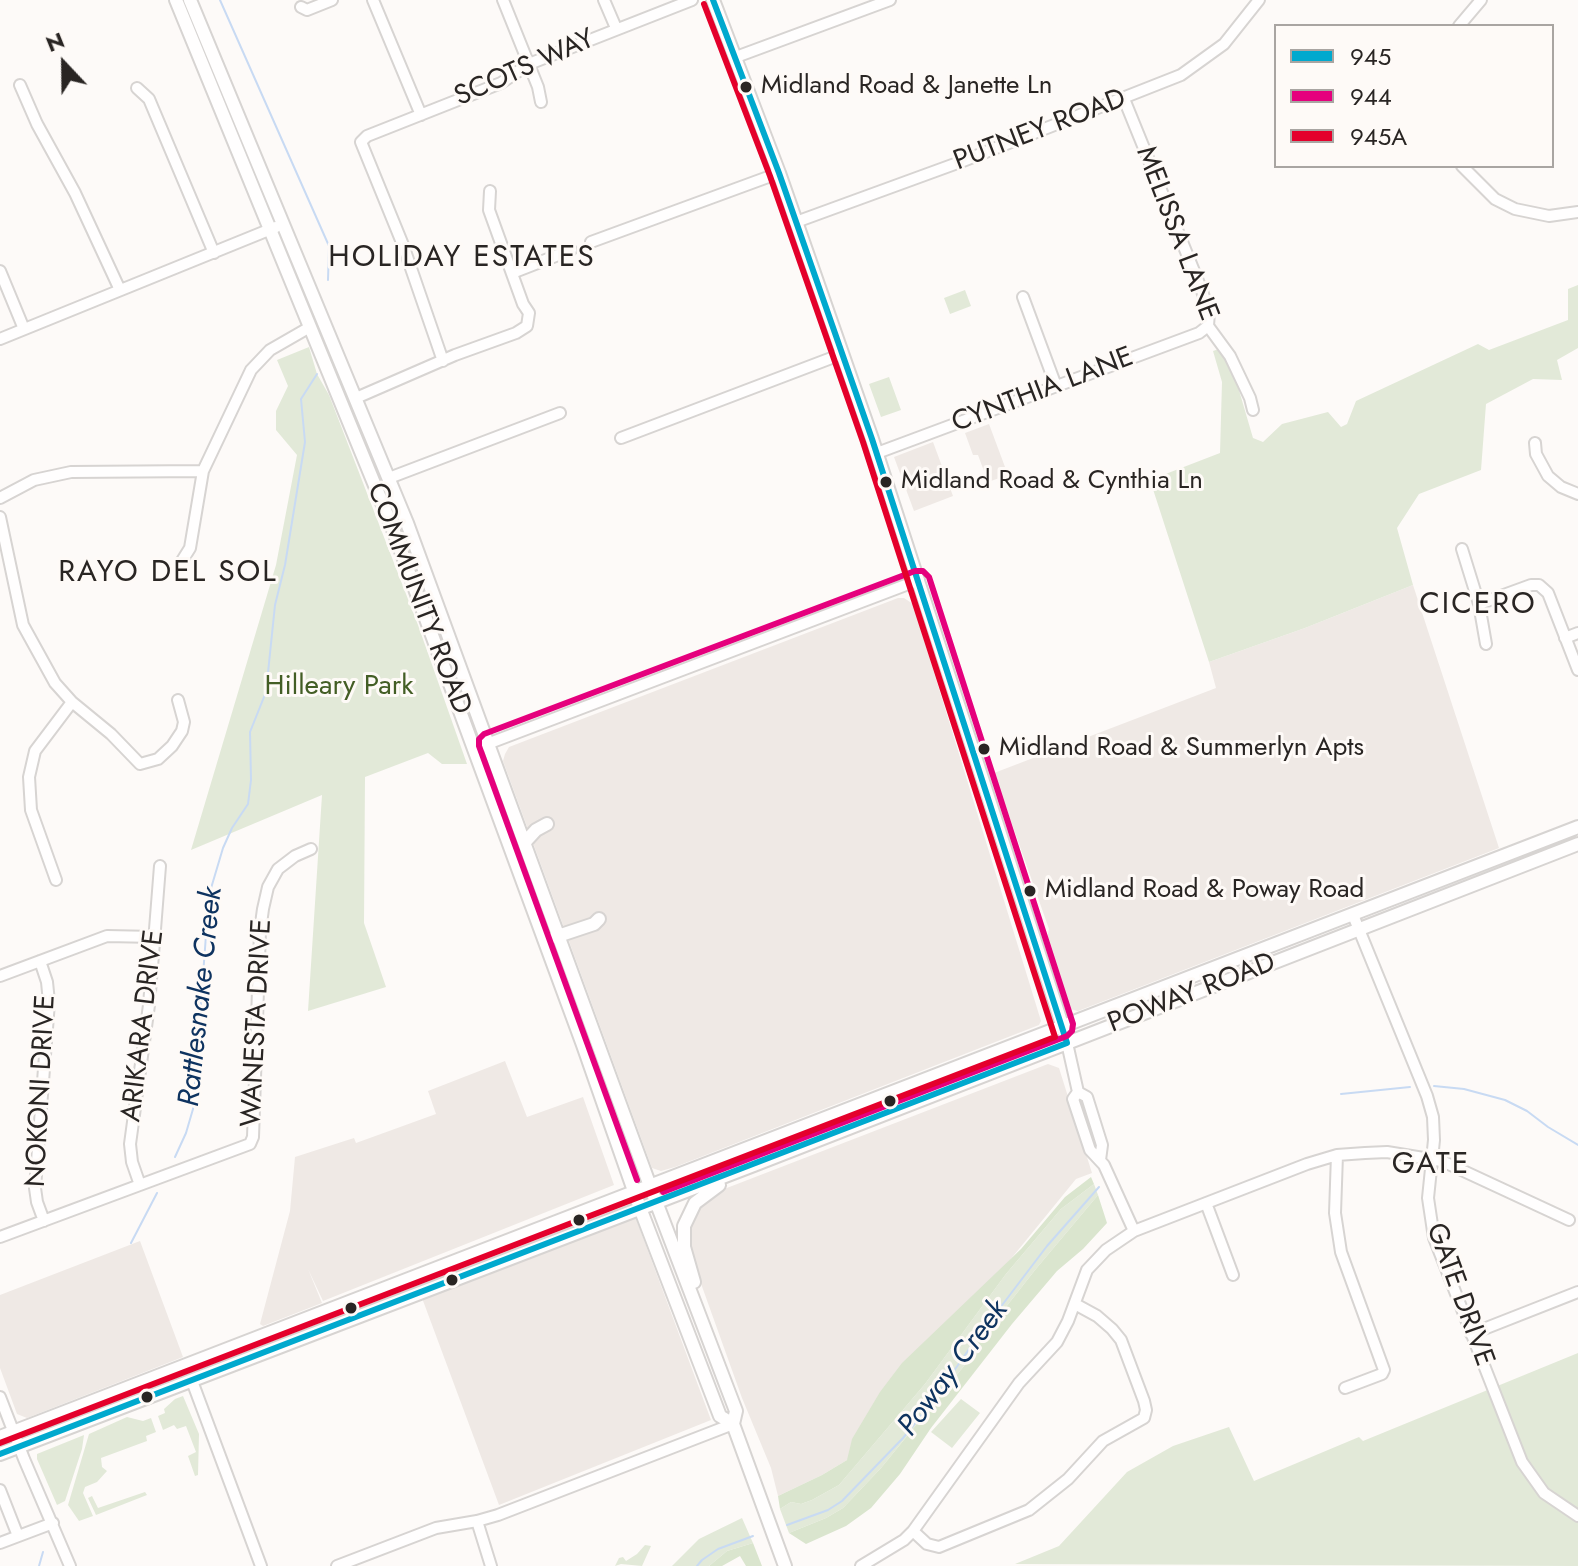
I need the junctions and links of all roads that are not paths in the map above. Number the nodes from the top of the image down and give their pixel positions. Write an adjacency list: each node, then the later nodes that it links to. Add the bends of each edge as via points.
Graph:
1 (176, 0): 27 (main road, COMMUNITY ROAD)
2 (190, 0): 27 (main road, COMMUNITY ROAD)
3 (332, 0): 12 (street, via 307,10)
4 (373, 0): 21 (street)
5 (503, 0): 16 (street)
6 (604, 0): 14 (street)
7 (692, 0): 14 (street, SCOTS WAY)
8 (713, 0): 15 (main road)
9 (890, 0): 15 (street)
10 (1259, 0): 19 (street, PUTNEY ROAD, via 1208,58)
11 (1481, 0): 13 (street)
12 (301, 7)
13 (1461, 24)
14 (616, 28): 16 (street, SCOTS WAY)
15 (736, 57): 23 (main road)
16 (529, 64): 20 (street); 21 (street, SCOTS WAY, via 501,83)
17 (20, 85): 33 (street)
18 (137, 88): 30 (street, via 149,99)
19 (1124, 99): 26 (street, PUTNEY ROAD); 35 (street, MELISSA LANE, via 1202,291)
20 (541, 102)
21 (421, 115): 41 (street, SCOTS WAY, via 361,142)
22 (1464, 168): 25 (street, via 1489,194 1515,209 1549,216)
23 (779, 173): 26 (main road); 28 (street)
24 (490, 191): 32 (street, via 489,210)
25 (1578, 212)
26 (796, 222): 39 (main road)
27 (276, 228): 30 (street); 36 (main road, COMMUNITY ROAD); 42 (main road, COMMUNITY ROAD)
28 (591, 242)
29 (571, 250): 32 (street)
30 (214, 253): 33 (street)
31 (0, 271): 37 (street)
32 (512, 273): 41 (street, via 529,313 527,326)
33 (120, 290): 37 (street)
34 (1023, 297): 43 (street)
35 (1208, 326): 43 (street, CYNTHIA LANE); 45 (street, MELISSA LANE, via 1230,356)
36 (310, 327): 40 (main road, COMMUNITY ROAD); 42 (main road, via 319,331 333,361); 51 (street, via 270,350 251,370)
37 (24, 329): 38 (street)
38 (0, 339)
39 (842, 354): 48 (street); 50 (main road)
40 (323, 358): 44 (main road, via 347,397); 47 (main road, COMMUNITY ROAD)
41 (443, 361): 44 (street)
42 (342, 367): 44 (main road, COMMUNITY ROAD)
43 (1056, 386): 50 (street, CYNTHIA LANE)
44 (356, 398): 52 (main road, COMMUNITY ROAD)
45 (1253, 410)
46 (560, 413): 52 (street)
47 (352, 427): 52 (main road, via 365,442 381,479); 53 (main road, COMMUNITY ROAD)
48 (621, 438)
49 (1535, 443): 54 (street, via 1548,476)
50 (877, 453): 60 (main road)
51 (203, 471): 55 (street, via 71,472 34,480); 59 (street, via 190,548)
52 (389, 478): 57 (main road, COMMUNITY ROAD)
53 (375, 484): 57 (main road, via 398,525); 69 (main road, COMMUNITY ROAD)
54 (1578, 494)
55 (0, 498)
56 (0, 517): 67 (street, via 23,625 55,683)
57 (407, 523): 68 (main road, COMMUNITY ROAD)
58 (1462, 549): 61 (street)
59 (180, 564)
60 (919, 580): 68 (street); 96 (main road)
61 (1479, 604): 63 (street, via 1539,585 1548,593); 64 (street)
62 (1578, 633): 63 (street)
63 (1565, 638): 65 (street)
64 (1486, 644)
65 (1578, 670)
66 (178, 700): 67 (street, via 182,731 158,759 140,764)
67 (72, 702): 80 (street, via 35,751 29,777 31,810)
68 (488, 743): 69 (street); 73 (main road, COMMUNITY ROAD)
69 (474, 749): 75 (main road, COMMUNITY ROAD)
70 (547, 824): 73 (main road)
71 (1578, 827): 77 (main road, POWAY ROAD)
72 (1578, 835): 79 (main road, via 1524,857)
73 (525, 842): 83 (main road, COMMUNITY ROAD)
74 (1578, 844): 79 (main road, POWAY ROAD)
75 (510, 846): 85 (main road, via 549,934); 89 (main road, COMMUNITY ROAD)
76 (311, 849): 106 (street, WANESTA DRIVE, via 278,869 263,909 253,1141)
77 (1511, 854): 81 (main road, via 1510,864); 82 (main road, POWAY ROAD)
78 (160, 866): 86 (street, ARIKARA DRIVE)
79 (1519, 866): 81 (main road, POWAY ROAD)
80 (56, 880)
81 (1461, 888): 84 (main road, POWAY ROAD)
82 (1353, 915): 84 (street, GATE DRIVE); 87 (main road, POWAY ROAD)
83 (553, 919): 85 (main road, COMMUNITY ROAD); 85 (main road, via 565,924 599,919)
84 (1359, 928): 92 (main road, POWAY ROAD); 104 (street, GATE DRIVE, via 1427,1096 1433,1117)
85 (559, 936): 94 (main road, COMMUNITY ROAD)
86 (155, 937): 88 (street, via 107,936); 106 (street, ARIKARA DRIVE, via 130,1144)
87 (1244, 957): 91 (main road, POWAY ROAD); 92 (main road, via 1187,986)
88 (40, 961): 90 (street); 113 (street, NOKONI DRIVE, via 49,1002 35,1188)
89 (552, 966): 93 (main road, COMMUNITY ROAD); 94 (main road, via 562,966)
90 (0, 976)
91 (1182, 981): 95 (main road, via 1179,991 1139,1007); 96 (main road, POWAY ROAD)
92 (1182, 997): 95 (main road, POWAY ROAD)
93 (571, 1012): 98 (main road, via 596,1060); 108 (main road, COMMUNITY ROAD)
94 (589, 1016): 98 (main road, COMMUNITY ROAD)
95 (1122, 1021): 97 (main road, POWAY ROAD)
96 (1063, 1027): 97 (main road); 99 (main road, POWAY ROAD)
97 (1067, 1043): 101 (main road, POWAY ROAD); 114 (street, via 1078,1092 1087,1097 1102,1145 1100,1160)
98 (605, 1060): 107 (main road, COMMUNITY ROAD)
99 (922, 1081): 100 (main road, POWAY ROAD); 101 (main road, via 862,1112)
100 (847, 1110): 103 (main road, via 839,1126); 107 (main road, POWAY ROAD)
101 (852, 1128): 103 (main road, POWAY ROAD)
102 (1337, 1155): 104 (street, via 1387,1152); 110 (street); 133 (street, via 1339,1243 1384,1365 1382,1374)
103 (773, 1158): 105 (main road, POWAY ROAD)
104 (1431, 1158): 112 (street); 125 (street, GATE DRIVE, via 1428,1198 1434,1238)
105 (754, 1165): 109 (main road, POWAY ROAD); 128 (main road, via 701,1197 684,1226 684,1247)
106 (140, 1185): 113 (street, WANESTA DRIVE)
107 (650, 1186): 108 (main road, POWAY ROAD); 109 (main road, COMMUNITY ROAD)
108 (634, 1192): 111 (main road, COMMUNITY ROAD); 116 (main road, POWAY ROAD)
109 (656, 1203): 111 (main road, POWAY ROAD); 128 (main road, COMMUNITY ROAD)
110 (1206, 1203): 114 (street); 118 (street)
111 (640, 1208): 119 (main road, POWAY ROAD); 124 (main road, COMMUNITY ROAD)
112 (1569, 1220)
113 (44, 1221): 115 (street, WANESTA DRIVE)
114 (1134, 1231): 122 (street, via 1087,1270)
115 (0, 1237)
116 (512, 1239): 117 (main road, POWAY ROAD); 119 (main road, via 506,1251)
117 (425, 1273): 121 (main road, POWAY ROAD); 123 (main road, via 411,1286 369,1303)
118 (1233, 1275)
119 (442, 1283): 123 (main road, POWAY ROAD)
120 (1578, 1292): 125 (street)
121 (359, 1299): 126 (main road, POWAY ROAD); 127 (main road, via 357,1309 311,1327)
122 (1075, 1304): 146 (street, via 1057,1342 1019,1383); 146 (street, via 1097,1316 1121,1340 1144,1401 1144,1418 1103,1441 1029,1510 939,1547)
123 (367, 1313): 127 (main road, POWAY ROAD)
124 (687, 1329): 130 (main road, via 697,1334); 137 (main road, COMMUNITY ROAD, via 720,1416)
125 (1471, 1334): 143 (street, GATE DRIVE, via 1522,1462 1544,1493)
126 (258, 1338): 129 (main road, POWAY ROAD); 131 (main road, via 258,1347)
127 (296, 1340): 131 (main road, POWAY ROAD)
128 (710, 1343): 130 (main road, COMMUNITY ROAD)
129 (238, 1345): 132 (main road, via 225,1358 192,1373); 134 (main road, POWAY ROAD)
130 (719, 1367): 137 (main road, COMMUNITY ROAD, via 736,1411)
131 (220, 1370): 132 (main road, POWAY ROAD)
132 (192, 1381): 136 (main road, POWAY ROAD); 150 (street)
133 (1345, 1388)
134 (117, 1392): 136 (main road, via 119,1400); 138 (main road, POWAY ROAD)
135 (0, 1397): 138 (street)
136 (77, 1424): 140 (main road, POWAY ROAD)
137 (733, 1424): 144 (street); 153 (main road, COMMUNITY ROAD)
138 (13, 1432): 139 (main road, POWAY ROAD); 140 (street)
139 (0, 1437)
140 (19, 1447): 141 (main road, POWAY ROAD); 145 (street)
141 (0, 1454)
142 (0, 1490): 147 (street)
143 (1578, 1516)
144 (477, 1521): 151 (street, via 441,1527); 152 (street)
145 (53, 1523): 147 (street); 149 (street)
146 (913, 1531): 154 (street)
147 (18, 1536): 148 (street)
148 (0, 1543)
149 (70, 1566)
150 (261, 1566)
151 (337, 1566)
152 (491, 1566)
153 (785, 1566)
154 (861, 1566)

